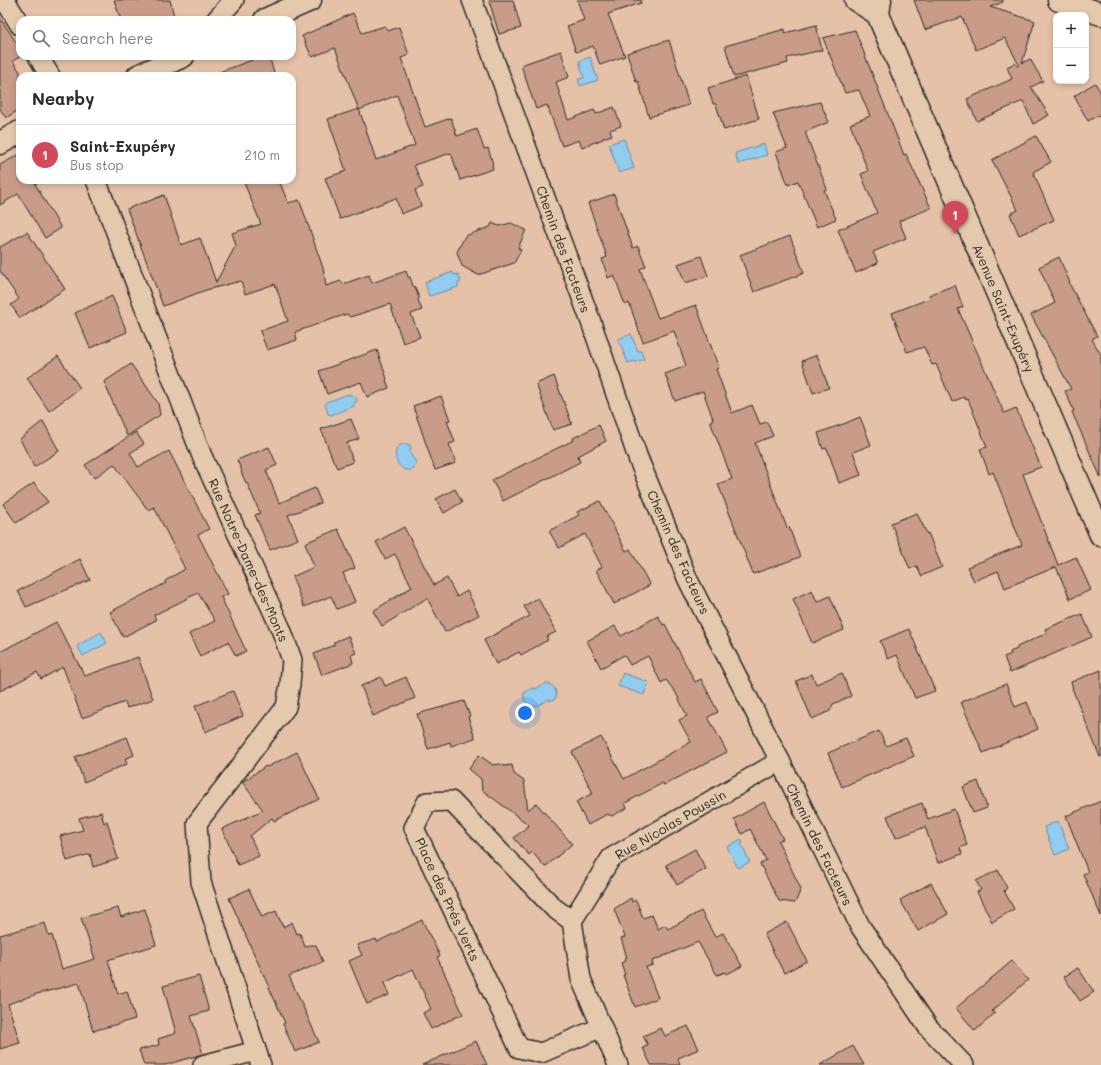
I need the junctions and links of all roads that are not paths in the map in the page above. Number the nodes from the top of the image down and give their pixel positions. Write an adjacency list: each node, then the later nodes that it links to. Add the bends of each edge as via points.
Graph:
1 (5, 0): 11 (street)
2 (234, 0): 9 (street)
3 (310, 0): 10 (main road)
4 (472, 0): 20 (street, Chemin des Facteurs, via 591,322 638,458 688,580)
5 (856, 0): 7 (main road, Avenue Saint-Exupéry)
6 (1060, 0): 8 (main road)
7 (879, 7): 19 (main road, Avenue Saint-Exupéry)
8 (1101, 14)
9 (220, 16)
10 (274, 16)
11 (16, 18)
12 (40, 60): 14 (street)
13 (173, 60): 15 (main road)
14 (48, 72)
15 (147, 72)
16 (16, 134): 17 (main road)
17 (0, 143)
18 (98, 184): 23 (street, Rue Notre-Dame-des-Monts, via 202,456 282,629 292,660 286,708 197,823 201,882)
19 (1101, 535)
20 (780, 761): 21 (street, Rue Nicolas Poussin, via 611,858); 26 (street, Chemin des Facteurs, via 860,926 928,1027)
21 (572, 921): 22 (street, via 581,980); 22 (street, Place des Prés Verts, via 554,908 451,801 427,802 414,828 519,1048 541,1053)
22 (602, 1027): 25 (street)
23 (258, 1058): 24 (street)
24 (203, 1065)
25 (618, 1065)
26 (964, 1065)

